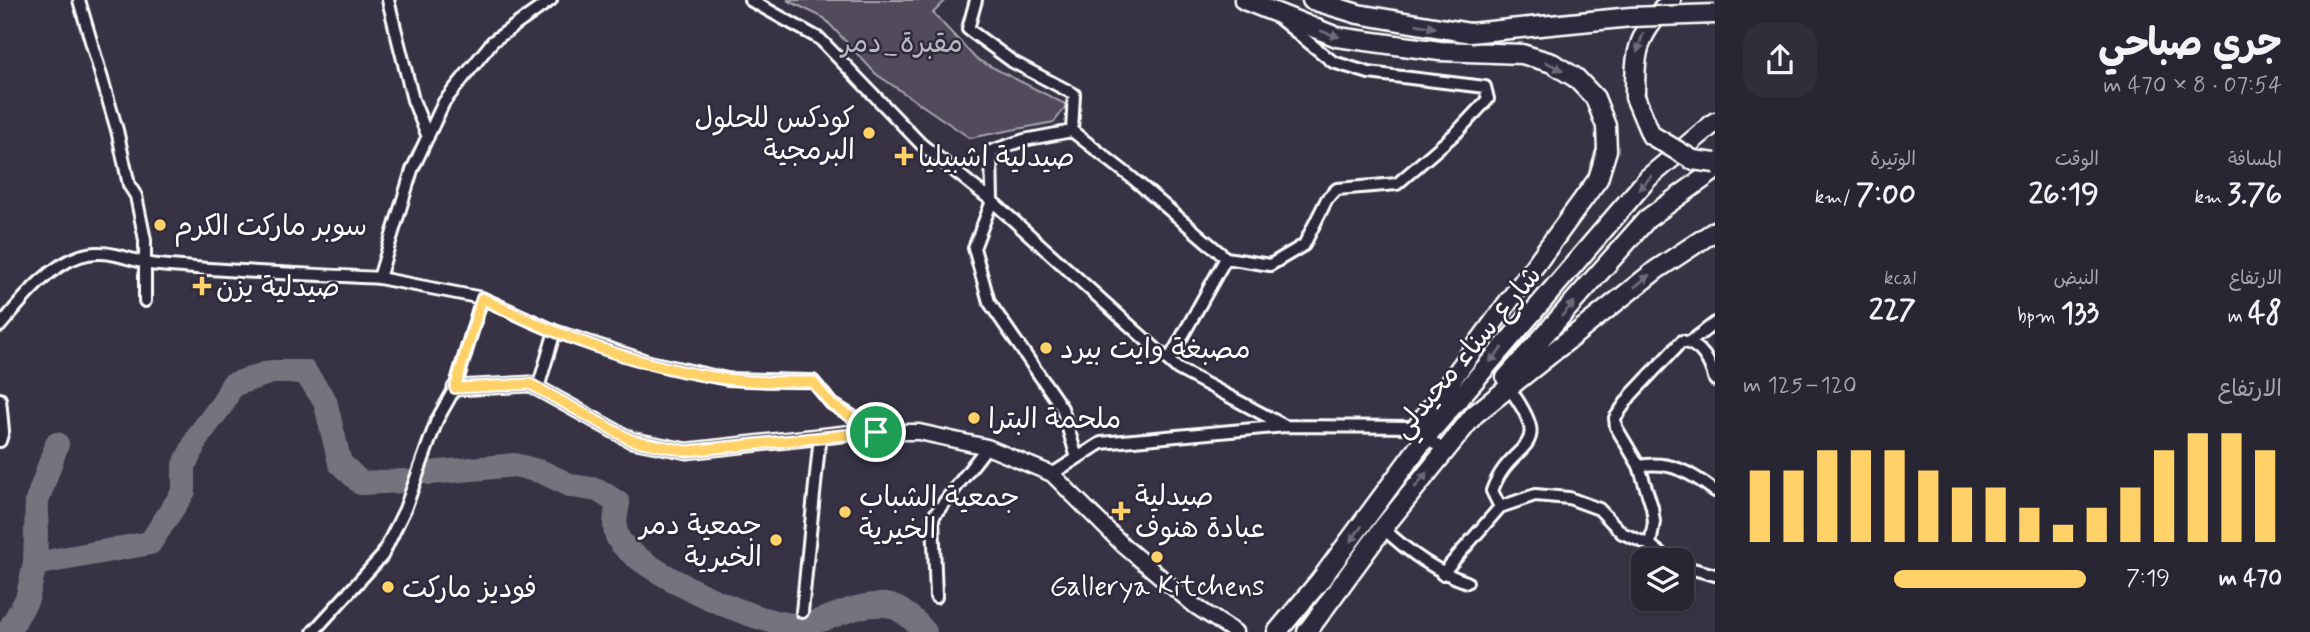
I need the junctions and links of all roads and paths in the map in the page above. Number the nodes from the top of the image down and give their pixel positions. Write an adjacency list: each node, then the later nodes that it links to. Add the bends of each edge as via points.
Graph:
1 (79, 0): 19 (street, via 129,185 136,196 145,240)
2 (388, 0): 13 (street, via 413,100)
3 (551, 0): 13 (street, via 493,41 444,102)
4 (750, 0): 16 (street, via 820,39 921,144)
5 (976, 0): 12 (street, via 968,29 1013,62 1074,94)
6 (1244, 0): 9 (main road)
7 (1312, 0): 10 (main road, one-way to 10, bridge, via 1358,14 1470,33 1631,17)
8 (1671, 0): 14 (main road, one-way to 14, bridge, via 1645,29 1635,62 1634,97 1651,135 1693,160)
9 (1273, 13): 18 (street, via 1333,62 1369,73 1485,87 1489,96 1457,132 1397,184 1337,189 1327,199 1304,245 1270,265); 36 (main road, one-way to 36, via 1337,37 1440,51 1521,54 1552,63 1576,78 1595,98 1606,126 1607,150 1598,178)
10 (1715, 14)
11 (1715, 122): 36 (main road, شارع سناء محيدلي, one-way to 36, via 1648,178)
12 (1072, 131): 16 (street, via 991,151); 18 (street)
13 (428, 137): 20 (street, via 412,170)
14 (1715, 163)
15 (1715, 170): 33 (main road, شارع سناء محيدلي, one-way to 15, via 1647,219)
16 (992, 201): 27 (street); 41 (street, via 974,248 989,302 1062,408)
17 (1715, 231): 31 (main road, one-way to 17, via 1656,270)
18 (1226, 258): 27 (street)
19 (144, 262): 20 (street); 22 (street); 24 (street, via 116,254 80,256 42,279)
20 (379, 278): 21 (street)
21 (482, 298): 25 (street); 29 (street)
22 (145, 300)
23 (1715, 323): 26 (street)
24 (0, 326)
25 (555, 331): 30 (street); 35 (street, via 650,362 727,379 813,382 831,404)
26 (1690, 342): 28 (street, via 1707,357); 42 (street, via 1675,345 1615,418)
27 (1168, 360): 34 (street)
28 (1715, 380)
29 (455, 388): 30 (street, via 530,384); 55 (street, via 437,420 405,509 382,556)
30 (538, 388): 37 (street, via 631,440 687,451)
31 (1508, 388): 33 (main road); 45 (street, via 1532,430 1525,448 1496,480 1492,491)
32 (0, 399): 38 (street)
33 (1474, 415): 40 (main road)
34 (1285, 426): 36 (street); 41 (street, via 1101,443)
35 (876, 432): 37 (street); 39 (street, via 919,432)
36 (1421, 432): 40 (street); 57 (main road, شارع سناء محيدلي, one-way to 57, via 1319,582)
37 (820, 436): 54 (street)
38 (0, 441)
39 (987, 447): 43 (street); 53 (street, via 933,517)
40 (1444, 452): 46 (main road, one-way to 40)
41 (1077, 458): 43 (street)
42 (1639, 466): 44 (street, via 1667,464); 47 (street, via 1654,522)
43 (1052, 474): 56 (street, via 1124,546 1195,606)
44 (1715, 491)
45 (1500, 507): 47 (street, via 1535,495 1569,498 1599,509 1622,533); 50 (street)
46 (1383, 528): 50 (street); 58 (main road)
47 (1650, 545): 48 (street)
48 (1654, 548)
49 (1694, 569): 51 (street)
50 (1441, 574): 52 (street)
51 (1715, 575)
52 (1467, 582)
53 (936, 597)
54 (802, 612)
55 (313, 632)
56 (1235, 632)
57 (1278, 632)
58 (1307, 632)

